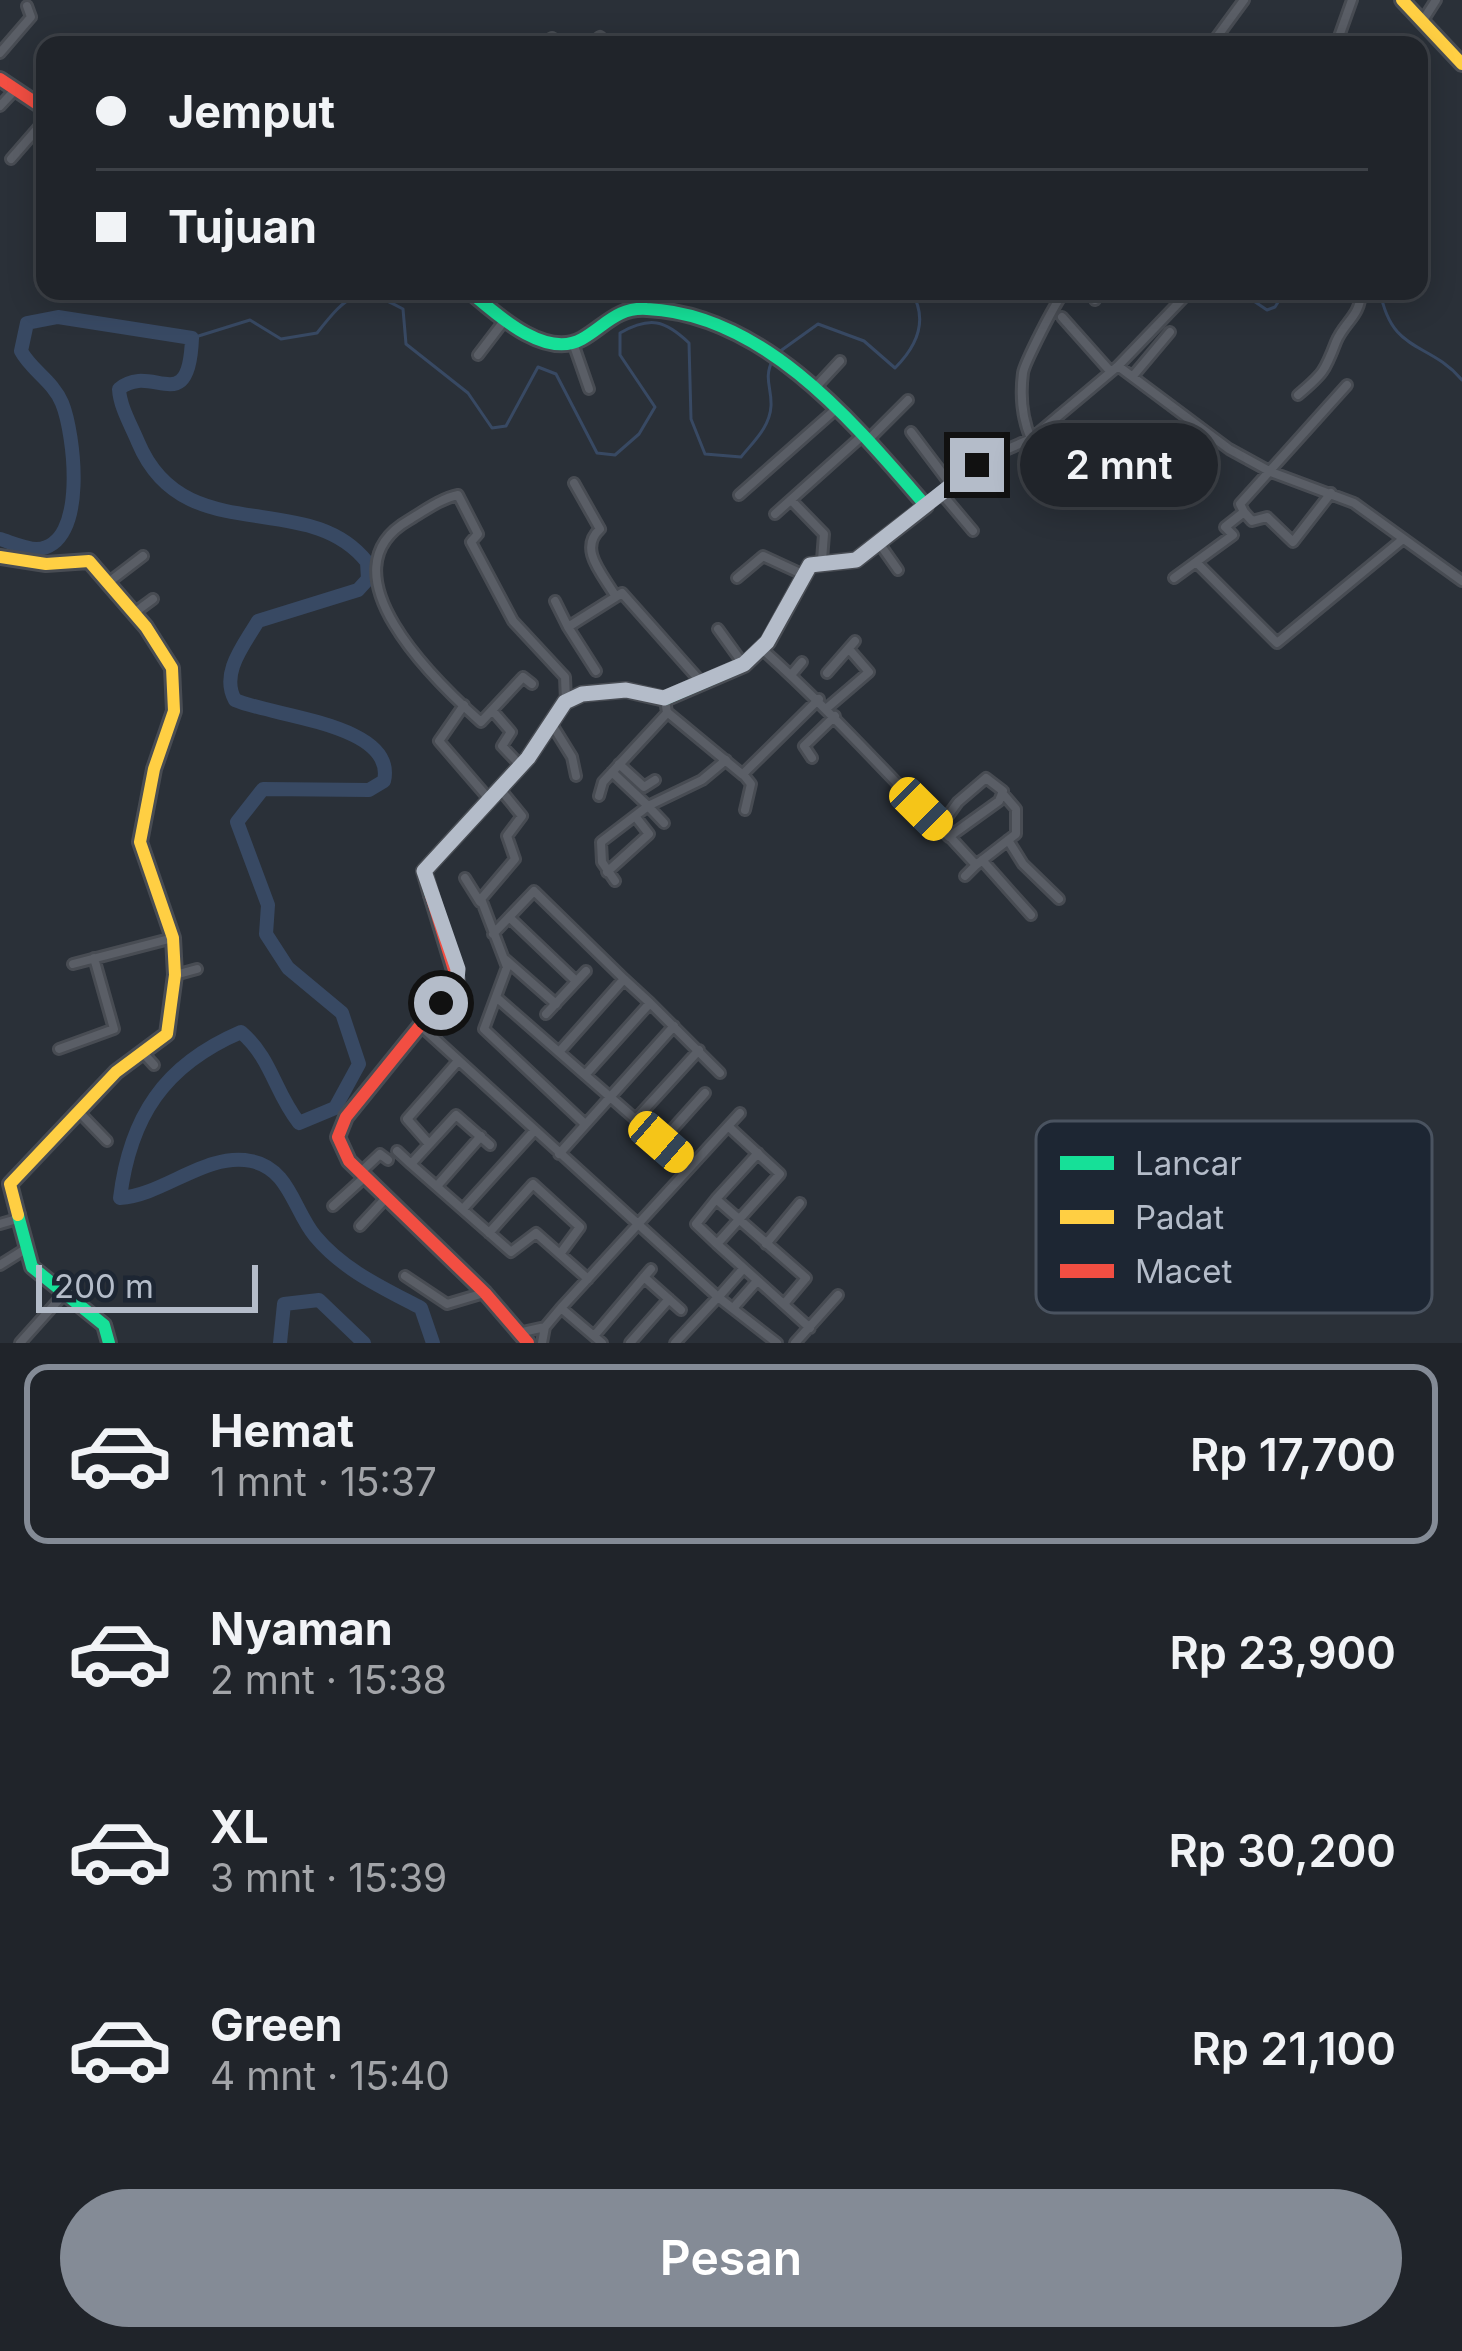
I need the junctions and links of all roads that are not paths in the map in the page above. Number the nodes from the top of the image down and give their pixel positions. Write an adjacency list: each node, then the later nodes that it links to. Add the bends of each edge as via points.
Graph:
1 (1244, 0): 7 (street)
2 (1352, 0): 8 (street)
3 (1402, 0): 6 (street)
4 (1436, 0): 6 (street)
5 (27, 6): 9 (street, via 31,17)
6 (1426, 16): 10 (street)
7 (1218, 36)
8 (1339, 36)
9 (0, 52)
10 (1462, 64)
11 (0, 79): 12 (street)
12 (16, 90): 13 (street); 14 (street)
13 (36, 104)
14 (0, 106)
15 (36, 130): 16 (street)
16 (10, 159)
17 (480, 300): 22 (street)
18 (1053, 300): 37 (street, via 1024,367 1022,416)
19 (1181, 300): 27 (street)
20 (1360, 300): 32 (street, via 1332,362)
21 (1062, 317): 27 (street)
22 (504, 321): 24 (street); 25 (street)
23 (1170, 332): 28 (street)
24 (573, 344): 30 (street); 31 (street, via 610,313 635,308 691,317 766,351)
25 (478, 355)
26 (840, 362): 31 (street)
27 (1114, 368): 28 (street); 37 (street)
28 (1133, 376): 38 (street)
29 (1346, 385): 38 (street)
30 (589, 388)
31 (813, 390): 34 (street)
32 (1298, 395)
33 (908, 400): 36 (street)
34 (836, 410): 36 (street); 43 (street)
35 (911, 431): 40 (street)
36 (864, 439): 44 (street); 45 (street)
37 (1031, 439): 40 (street)
38 (1271, 472): 42 (street); 46 (street, via 1240,503)
39 (574, 482): 61 (street, via 600,527 588,551)
40 (951, 485): 41 (street)
41 (941, 493): 45 (street); 48 (street)
42 (1331, 493): 46 (street, via 1293,542 1267,517 1252,521); 49 (street)
43 (739, 495)
44 (791, 500): 47 (street); 53 (street, via 824,534)
45 (926, 506): 50 (street)
46 (1244, 512): 54 (street, via 1225,527 1232,536)
47 (775, 514)
48 (973, 530)
49 (1404, 539): 54 (street, via 1276,643); 59 (street)
50 (879, 543): 53 (street, via 851,562); 55 (street)
51 (143, 556): 60 (street)
52 (0, 557): 60 (street, via 85,560)
53 (820, 561): 56 (street)
54 (1196, 562): 58 (street)
55 (898, 570)
56 (802, 574): 57 (street, via 763,556); 67 (street)
57 (737, 578)
58 (1174, 578)
59 (1462, 581)
60 (109, 583): 64 (street)
61 (616, 597): 65 (street); 74 (street, via 626,596)
62 (154, 599): 64 (street)
63 (555, 601): 65 (street)
64 (134, 613): 109 (street, via 172,668 174,711 140,842)
65 (568, 627): 70 (street)
66 (718, 628): 69 (street)
67 (762, 649): 69 (street); 72 (street)
68 (802, 662): 72 (street)
69 (744, 664): 74 (street)
70 (596, 671)
71 (827, 674): 80 (street, via 852,645 870,670)
72 (791, 675): 75 (street)
73 (532, 684): 79 (street, via 523,677)
74 (703, 684): 78 (street)
75 (819, 699): 80 (street); 87 (street)
76 (565, 702): 77 (street, via 567,681 496,596 471,542 478,534 455,494 391,530 378,559 376,596 409,648); 78 (street, via 626,690); 81 (street)
77 (464, 705): 79 (street, via 481,722); 89 (street, via 439,741)
78 (666, 705): 83 (street); 85 (street)
79 (492, 710): 84 (street, via 511,732 502,746)
80 (831, 712): 82 (street, via 804,746); 96 (street)
81 (550, 722): 84 (street); 86 (street)
82 (812, 758)
83 (726, 760): 87 (street); 92 (street)
84 (521, 766): 89 (street)
85 (616, 768): 88 (street, via 644,788); 91 (street); 92 (street)
86 (576, 776)
87 (743, 776): 93 (street, via 752,784)
88 (656, 780)
89 (494, 794): 98 (street, via 521,812); 123 (street, via 424,871 458,975)
90 (1004, 795): 96 (street, via 987,778); 99 (street); 100 (street, via 1019,830)
91 (599, 796)
92 (648, 806): 94 (street); 95 (street)
93 (745, 810)
94 (635, 816): 94 (street, via 649,834 611,876 602,842)
95 (664, 824)
96 (939, 828): 99 (street)
97 (494, 829): 98 (street)
98 (507, 839): 105 (street, via 515,859)
99 (952, 839): 101 (street)
100 (1008, 840): 101 (street); 104 (street)
101 (979, 862): 102 (street); 106 (street)
102 (965, 876)
103 (465, 878): 105 (street)
104 (1059, 899)
105 (481, 903): 108 (street)
106 (1031, 915)
107 (509, 917): 108 (street); 116 (street, via 534,892); 117 (street)
108 (493, 934): 111 (street)
109 (173, 938): 110 (street); 115 (street)
110 (94, 958): 112 (street); 124 (street, via 114,1029)
111 (505, 959): 118 (street); 120 (street)
112 (73, 964)
113 (197, 969): 115 (street)
114 (586, 971): 117 (street)
115 (175, 975): 133 (street, via 166,1037 149,1059 116,1072)
116 (624, 979): 119 (street); 126 (street)
117 (576, 981): 120 (street)
118 (496, 997): 126 (street); 137 (street, via 484,1028)
119 (650, 1003): 122 (street); 129 (street)
120 (556, 1004): 121 (street)
121 (546, 1014)
122 (674, 1026): 125 (street); 131 (street)
123 (422, 1027): 127 (street); 151 (street, via 340,1127 344,1154)
124 (59, 1049)
125 (699, 1049): 128 (street); 136 (street)
126 (559, 1052): 129 (street)
127 (458, 1061): 135 (street); 139 (street)
128 (720, 1073)
129 (585, 1075): 131 (street)
130 (705, 1093): 142 (street)
131 (609, 1097): 136 (street); 137 (street)
132 (396, 1111): 135 (street)
133 (80, 1113): 141 (street); 158 (street, via 12,1179)
134 (740, 1113): 138 (street)
135 (407, 1120): 143 (street)
136 (635, 1120): 142 (street)
137 (585, 1124): 147 (street)
138 (728, 1126): 146 (street); 150 (street)
139 (534, 1131): 147 (street); 157 (street)
140 (481, 1136): 143 (street, via 456,1115); 144 (street); 152 (street)
141 (107, 1141)
142 (661, 1142): 150 (street)
143 (429, 1144): 149 (street)
144 (490, 1144)
145 (397, 1151): 149 (street)
146 (758, 1153): 154 (street); 159 (street, via 779,1176)
147 (559, 1154): 160 (street)
148 (388, 1160): 151 (street, via 380,1154)
149 (411, 1164): 152 (street)
150 (690, 1167): 160 (street)
151 (365, 1173): 153 (street); 156 (street)
152 (437, 1186): 157 (street)
153 (388, 1196): 162 (street); 173 (street)
154 (716, 1199): 159 (street); 164 (street, via 696,1224)
155 (800, 1203): 165 (street)
156 (333, 1206)
157 (463, 1209): 163 (street)
158 (17, 1219): 161 (street); 166 (street)
159 (740, 1220): 164 (street); 165 (street)
160 (638, 1223): 171 (street); 175 (street)
161 (0, 1224)
162 (360, 1226)
163 (489, 1233): 167 (street, via 513,1253 536,1233); 167 (street, via 533,1184 580,1227)
164 (717, 1244): 169 (street)
165 (766, 1244): 178 (street, via 808,1276)
166 (24, 1250): 168 (street); 174 (street)
167 (560, 1254): 171 (street)
168 (0, 1265)
169 (742, 1269): 172 (street); 175 (street)
170 (405, 1276): 173 (street, via 447,1304)
171 (588, 1279): 180 (street)
172 (757, 1281): 178 (street); 179 (street)
173 (485, 1293): 184 (street)
174 (63, 1295): 186 (street); 187 (street, via 104,1325)
175 (720, 1295): 179 (street); 190 (street)
176 (838, 1295): 183 (street)
177 (668, 1299): 181 (street); 185 (street, via 648,1273); 189 (street)
178 (784, 1304): 183 (street)
179 (735, 1306): 191 (street)
180 (561, 1308): 182 (street); 185 (street)
181 (681, 1310)
182 (545, 1327): 184 (street); 188 (street)
183 (810, 1328): 192 (street)
184 (523, 1338)
185 (598, 1340)
186 (20, 1343)
187 (109, 1343)
188 (542, 1343)
189 (630, 1343)
190 (675, 1343)
191 (777, 1343)
192 (795, 1343)

